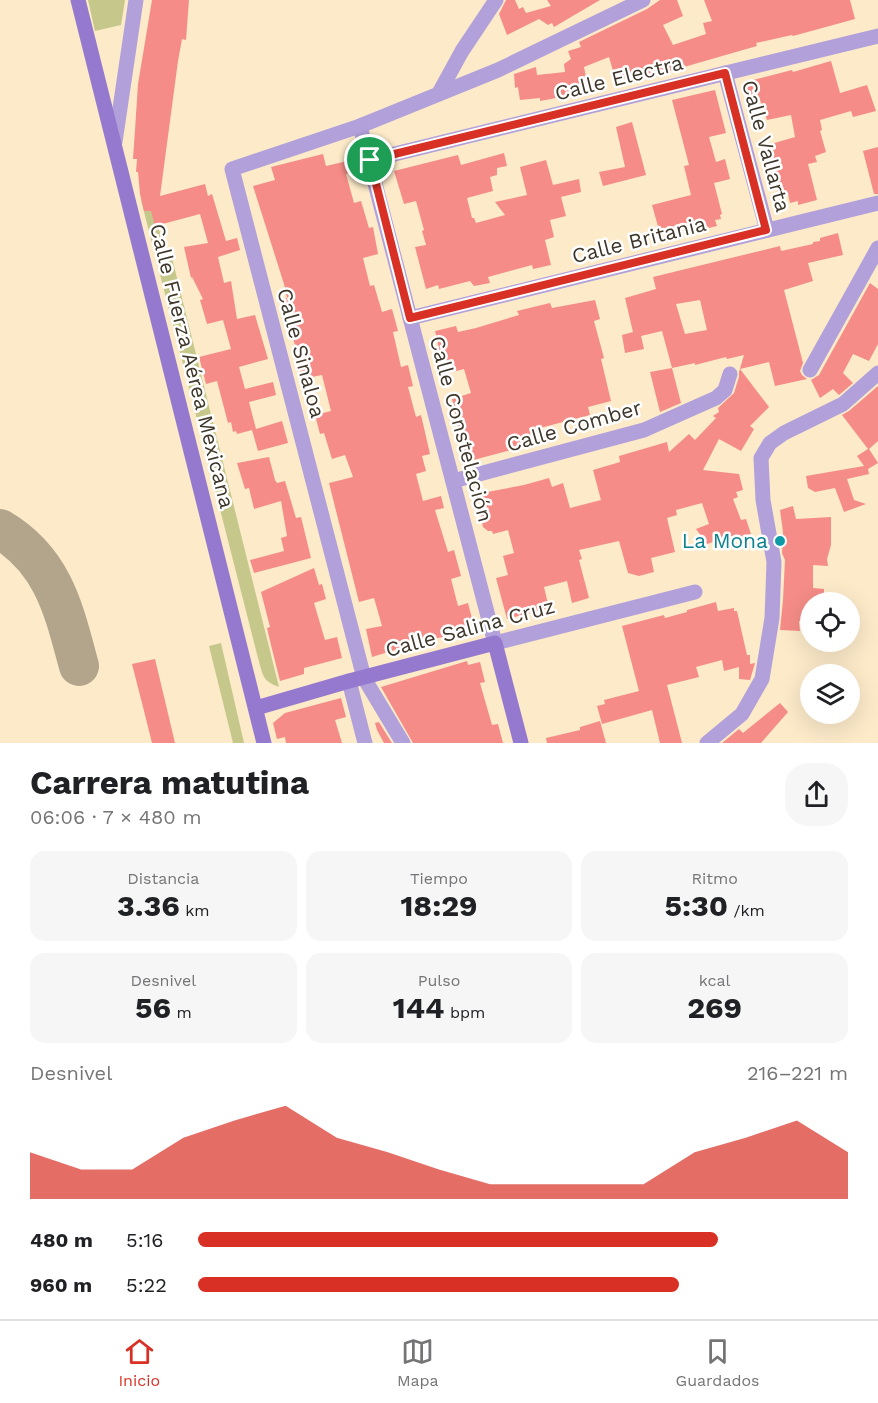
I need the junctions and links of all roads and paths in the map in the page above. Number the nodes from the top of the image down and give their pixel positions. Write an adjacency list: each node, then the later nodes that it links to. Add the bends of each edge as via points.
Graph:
1 (78, 0): 9 (main road, Calle Fuerza Aérea Mexicana)
2 (136, 0): 9 (street)
3 (496, 0): 7 (street)
4 (643, 0): 7 (street, via 498,70)
5 (878, 36): 6 (street, Calle Electra)
6 (725, 73): 10 (street, Calle Electra); 12 (street, Calle Vallarta)
7 (440, 93): 8 (street)
8 (360, 126): 10 (street, Calle Constelación); 21 (street, Calle Sinaloa, via 232,169)
9 (115, 142): 23 (main road, Calle Fuerza Aérea Mexicana)
10 (370, 160): 14 (street, Calle Constelación)
11 (878, 203): 12 (street, Calle Britania)
12 (766, 230): 14 (street, Calle Britania)
13 (878, 248): 15 (street)
14 (410, 318): 18 (street, Calle Constelación)
15 (810, 370)
16 (878, 373): 28 (street, via 843,404 770,443 760,458 774,562 772,618 762,679 742,714)
17 (730, 374): 18 (street, Calle Comber, via 725,390 716,398 644,430)
18 (453, 481): 20 (street, Calle Constelación)
19 (695, 592): 20 (street, Calle Salina Cruz)
20 (495, 643): 21 (main road, Calle Salina Cruz); 27 (main road, Calle Constelación)
21 (364, 678): 22 (main road, Calle Salina Cruz); 26 (street)
22 (349, 681): 23 (main road, Calle Salina Cruz); 25 (street)
23 (256, 708): 24 (main road, Calle Fuerza Aérea Mexicana)
24 (264, 743)
25 (365, 743)
26 (403, 743)
27 (521, 743)
28 (707, 743)

